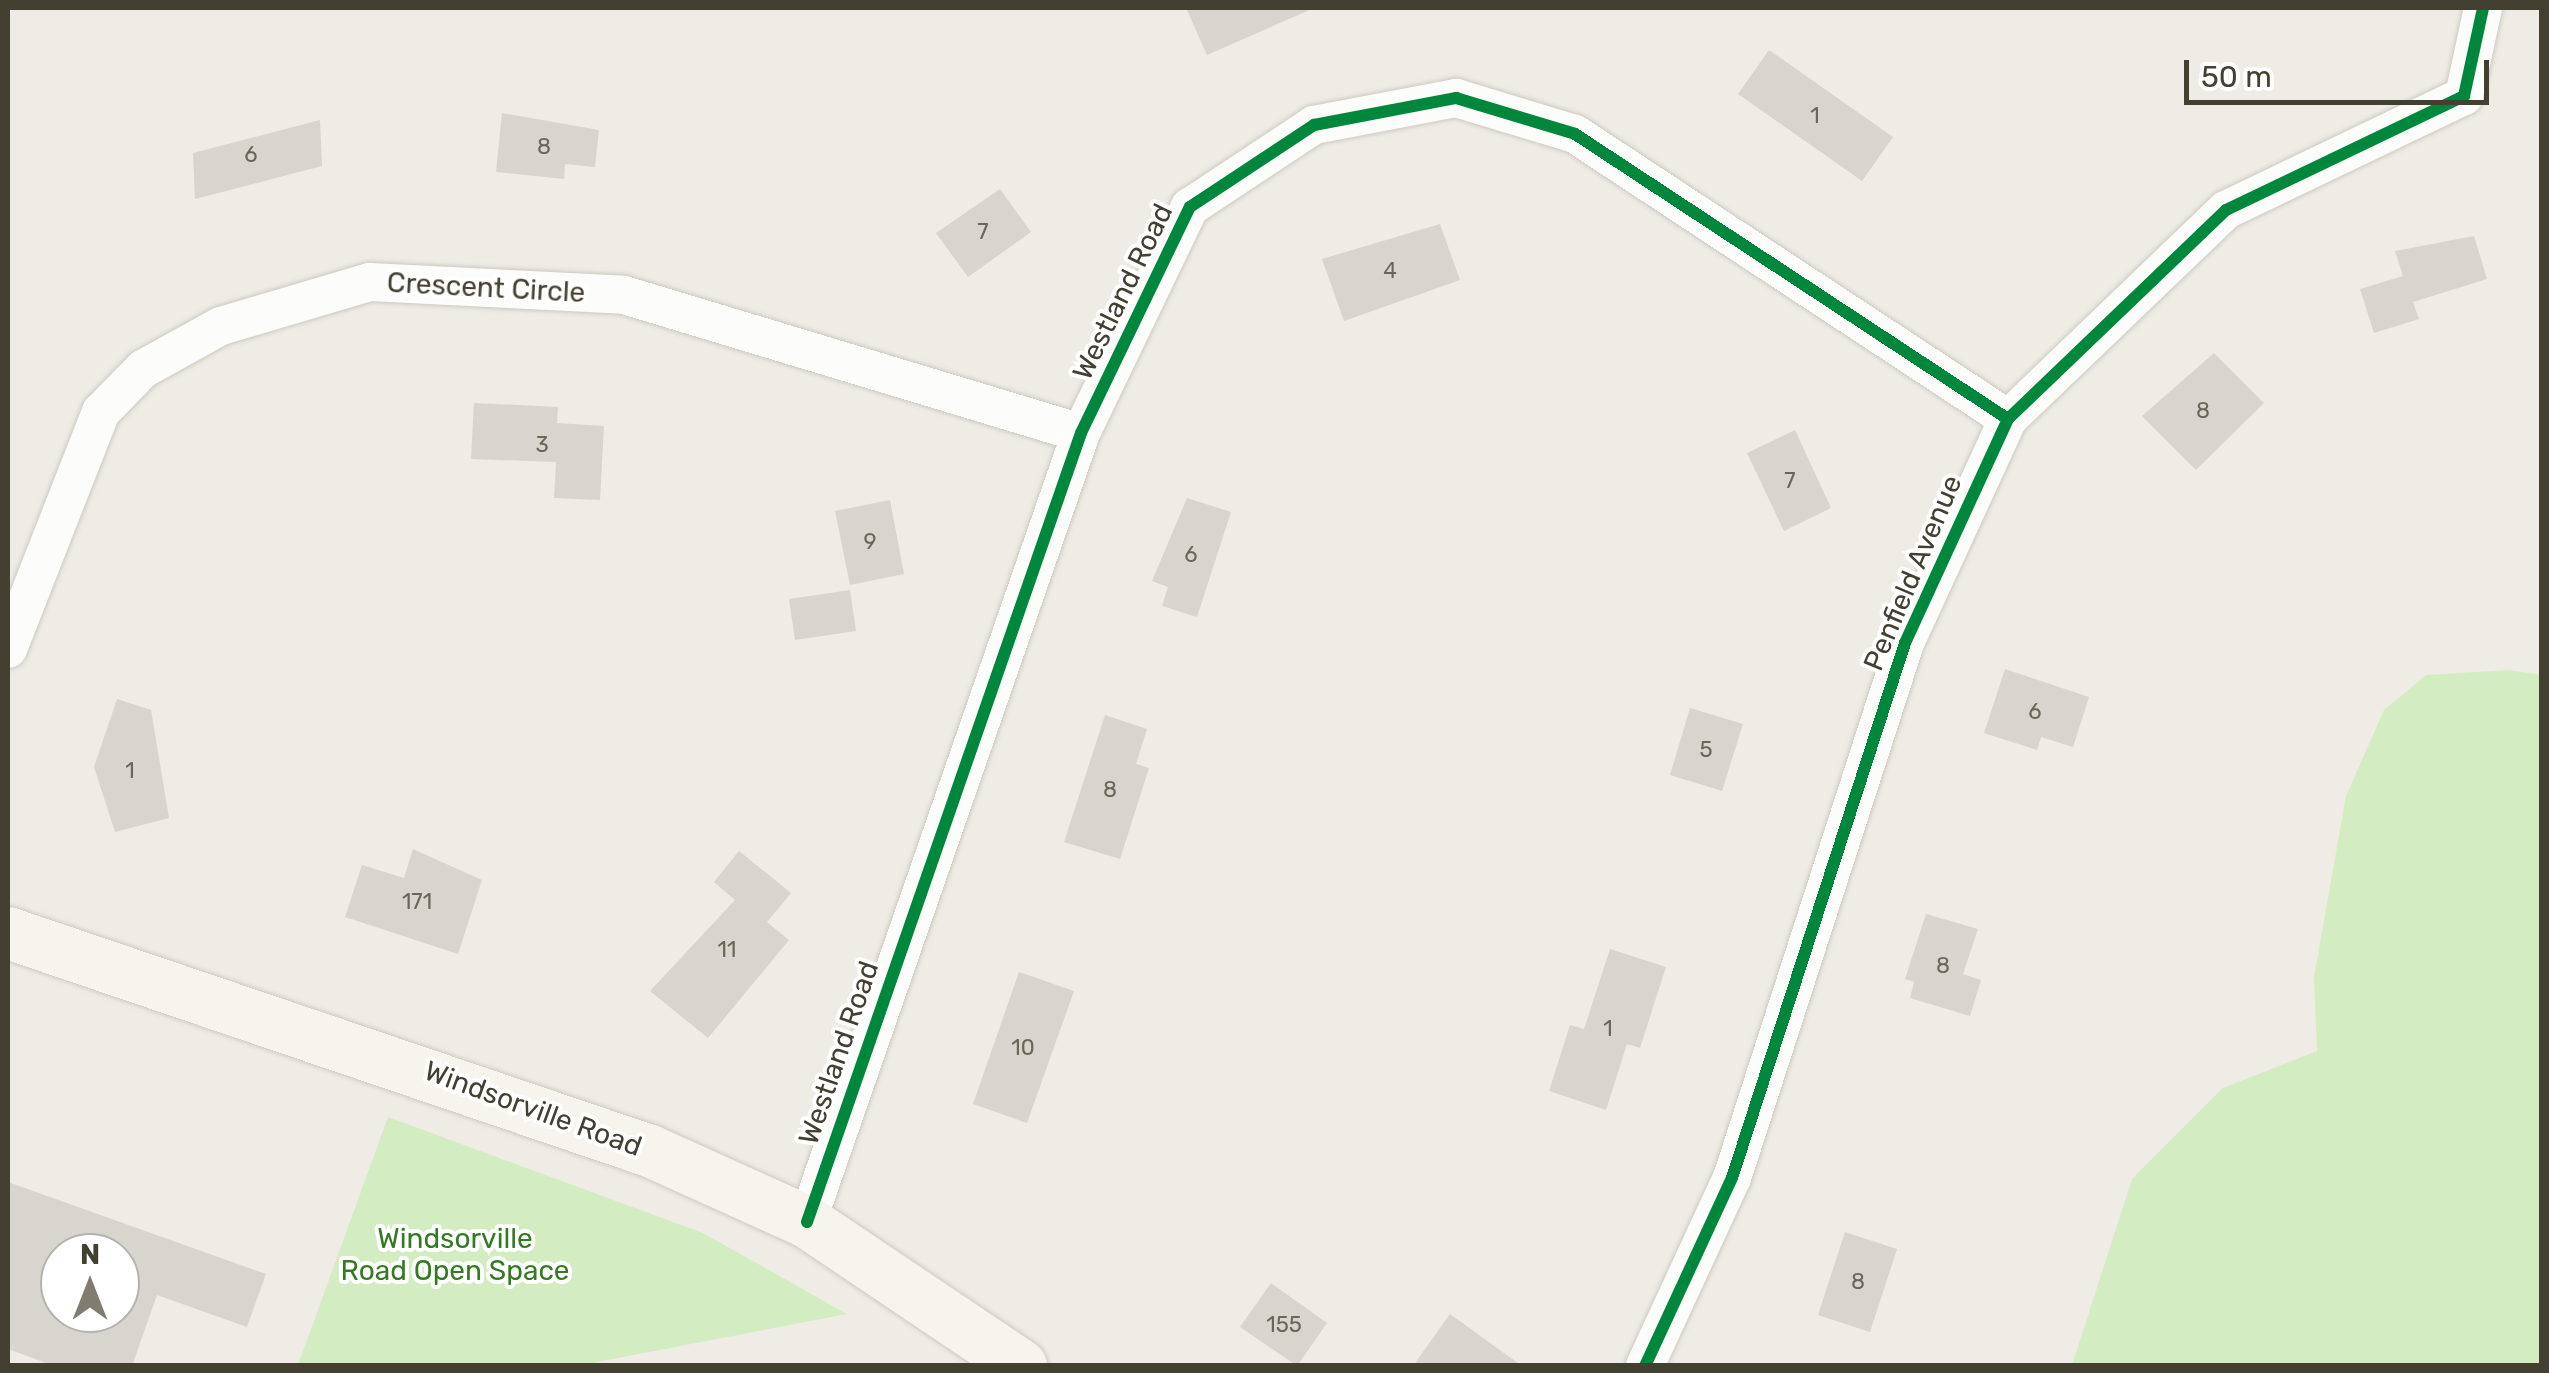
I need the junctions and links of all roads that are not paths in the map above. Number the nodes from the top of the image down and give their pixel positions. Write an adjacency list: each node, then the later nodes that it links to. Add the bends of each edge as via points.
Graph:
1 (2483, 8): 2 (street, Penfield Avenue, via 2464,96 2226,210)
2 (2008, 419): 3 (street, Westland Road, via 1575,134 1456,98 1314,125 1190,207); 8 (street, Penfield Avenue, via 1905,643 1732,1178)
3 (1081, 433): 4 (street, Crescent Circle, via 624,295 370,282 221,326 143,369 101,412); 6 (street, Westland Road)
4 (8, 649)
5 (8, 933): 6 (main road, Windsorville Road, via 507,1097)
6 (807, 1222): 7 (main road, Windsorville Road)
7 (1021, 1366)
8 (1645, 1366)

